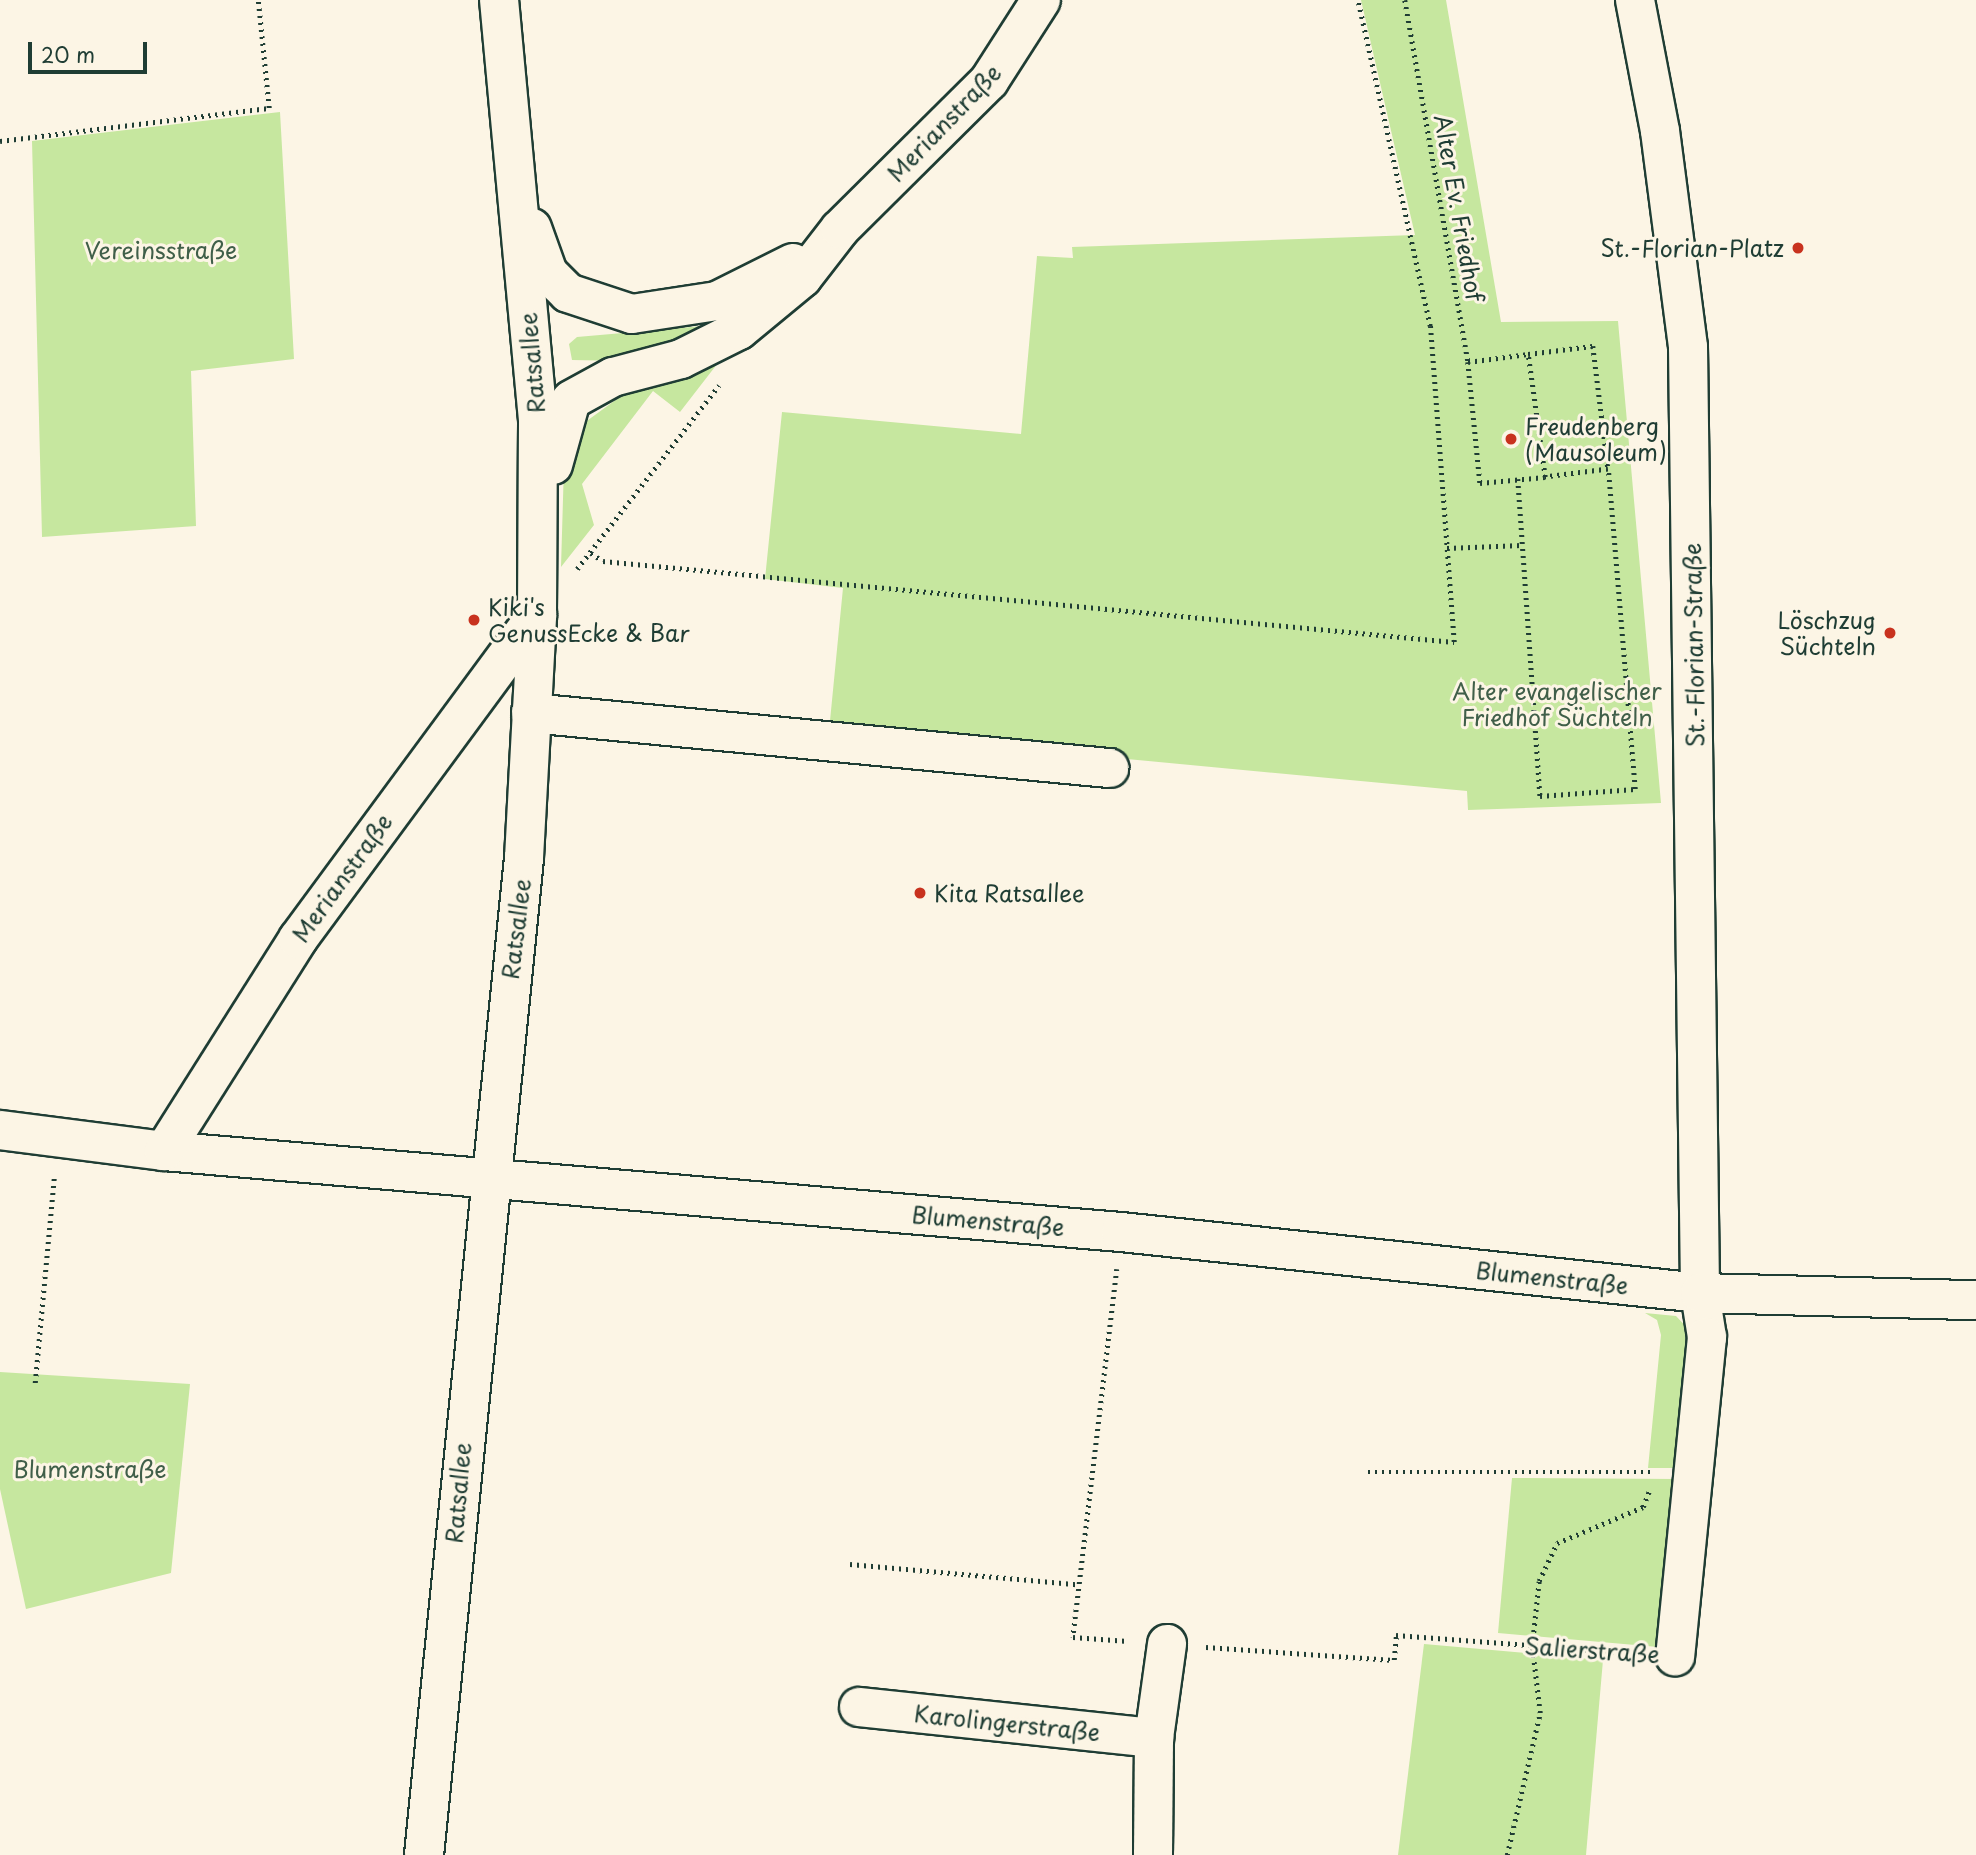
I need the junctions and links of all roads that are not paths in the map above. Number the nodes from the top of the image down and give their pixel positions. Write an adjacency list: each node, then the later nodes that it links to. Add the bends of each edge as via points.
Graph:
1 (499, 0): 4 (street, Ratsallee)
2 (1634, 0): 13 (street, St.-Florian-Straße, via 1667,180 1688,347)
3 (1037, 3): 5 (street, Merianstraße, via 989,80)
4 (517, 189): 5 (street, Merianstraße, via 548,272 568,293 632,314 717,301 746,289); 6 (street, Ratsallee, via 538,420)
5 (840, 229): 6 (street, Merianstraße, via 802,278 739,330 681,359 613,377 571,400 554,458)
6 (538, 563): 7 (street, Ratsallee)
7 (537, 615): 8 (street, Ratsallee); 11 (street, Merianstraße, via 298,939)
8 (531, 713): 9 (street); 12 (street, Ratsallee, via 524,858)
9 (1109, 768)
10 (0, 1130): 11 (street, Blumenstraße)
11 (163, 1152): 12 (street, Blumenstraße)
12 (488, 1177): 13 (street, Blumenstraße, via 1121,1233); 19 (street, Ratsallee)
13 (1700, 1293): 14 (street, Blumenstraße); 16 (street, Salierstraße, via 1707,1337 1675,1474)
14 (1976, 1300)
15 (1167, 1644): 18 (street)
16 (1675, 1656)
17 (859, 1707): 18 (street, Karolingerstraße)
18 (1154, 1738): 20 (street)
19 (424, 1855)
20 (1153, 1855)

